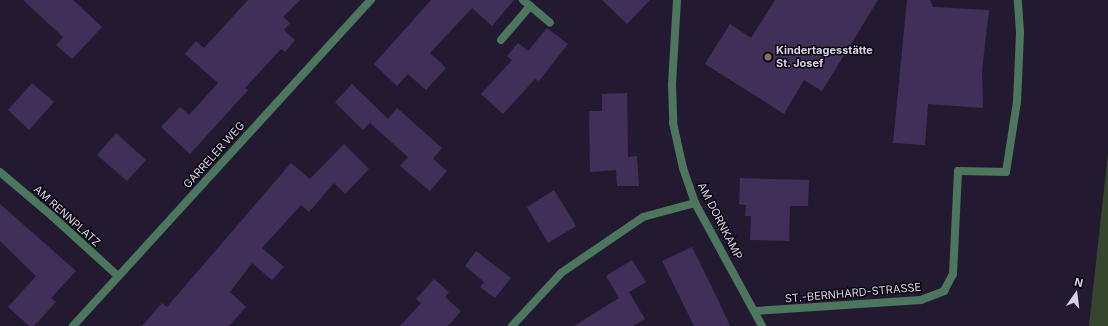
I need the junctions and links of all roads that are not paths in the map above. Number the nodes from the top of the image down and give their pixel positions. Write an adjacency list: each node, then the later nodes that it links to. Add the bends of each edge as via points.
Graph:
1 (371, 0): 10 (street, GARRELER WEG)
2 (523, 0): 5 (street)
3 (677, 0): 9 (street, AM DORNKAMP, via 672,85 673,123 683,168)
4 (1018, 0): 11 (street, ST.-BERNHARD-STRASSE, via 1020,32 1017,102 1006,172 958,171 953,274 944,291 922,300)
5 (530, 6): 6 (street); 7 (street)
6 (550, 23)
7 (501, 40)
8 (0, 172): 10 (street, AM RENNPLATZ)
9 (696, 203): 11 (street, AM DORNKAMP); 13 (street, via 643,217 561,273)
10 (118, 276): 12 (street, GARRELER WEG)
11 (755, 312): 14 (street, AM DORNKAMP)
12 (73, 326)
13 (512, 326)
14 (762, 326)

